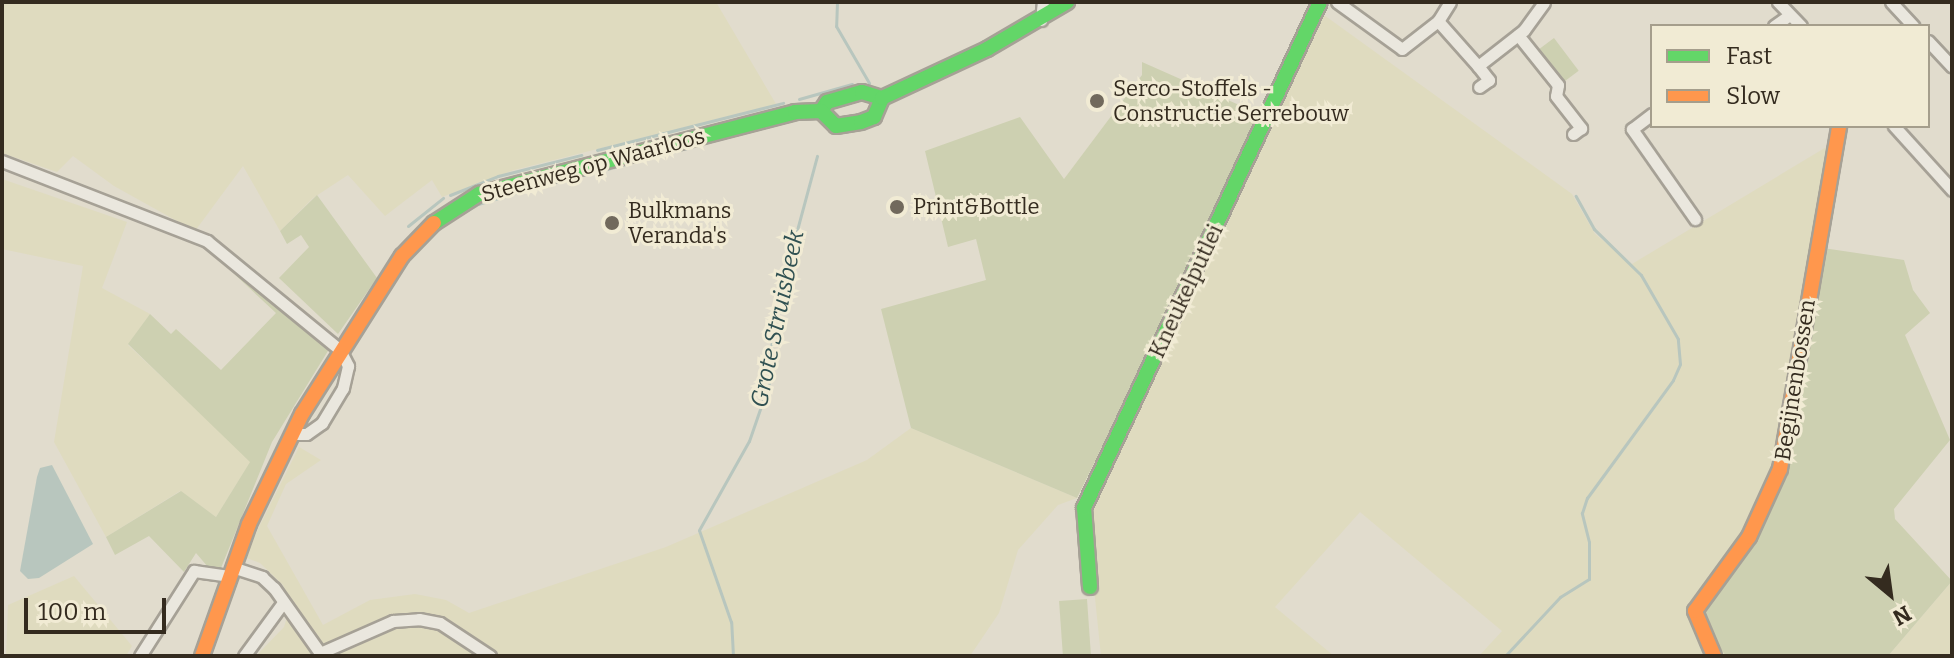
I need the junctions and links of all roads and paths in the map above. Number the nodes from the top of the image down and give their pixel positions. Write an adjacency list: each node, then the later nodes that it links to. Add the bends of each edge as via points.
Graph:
1 (1043, 2): 10 (street)
2 (1067, 2): 10 (street, Steenweg op Waarloos)
3 (1320, 2): 32 (street, Kneukelputlei, via 1084,508)
4 (1337, 2): 11 (street, via 1402,49)
5 (1450, 2): 11 (street)
6 (1544, 2): 15 (street)
7 (1778, 2): 9 (street)
8 (1891, 2): 14 (street)
9 (1790, 15): 12 (street); 13 (street)
10 (1041, 20): 20 (street, Steenweg op Waarloos)
11 (1438, 21): 17 (street)
12 (1777, 24)
13 (1799, 24)
14 (1911, 24)
15 (1518, 35): 17 (street); 25 (street, via 1558,85 1556,96 1581,128)
16 (1930, 43): 18 (street)
17 (1478, 66): 19 (street, via 1489,80)
18 (1952, 67)
19 (1479, 87)
20 (882, 98): 21 (street, Steenweg op Waarloos, via 862,92 827,102); 21 (street, Steenweg op Waarloos, via 874,117 848,125 836,126)
21 (821, 111): 29 (street, Steenweg op Waarloos, via 795,112 479,194 417,238)
22 (1650, 116): 28 (street, via 1632,129)
23 (1839, 128): 38 (street, Begijnenbossen, via 1778,476 1749,537 1695,611)
24 (1896, 128): 27 (street)
25 (1573, 134)
26 (2, 161): 29 (street, via 207,241)
27 (1952, 190)
28 (1695, 219)
29 (340, 350): 30 (street, Steenweg op Waarloos); 30 (street, via 348,366 343,388 322,423 306,434)
30 (291, 434): 31 (street, Steenweg op Waarloos)
31 (230, 572): 33 (street, via 262,577); 34 (street, via 194,571); 35 (street, Steenweg op Waarloos)
32 (1090, 587)
33 (282, 604): 36 (street); 37 (street, via 293,610 320,653 393,621 419,619 440,623)
34 (140, 656)
35 (202, 656)
36 (244, 656)
37 (490, 656)
38 (1714, 656)

